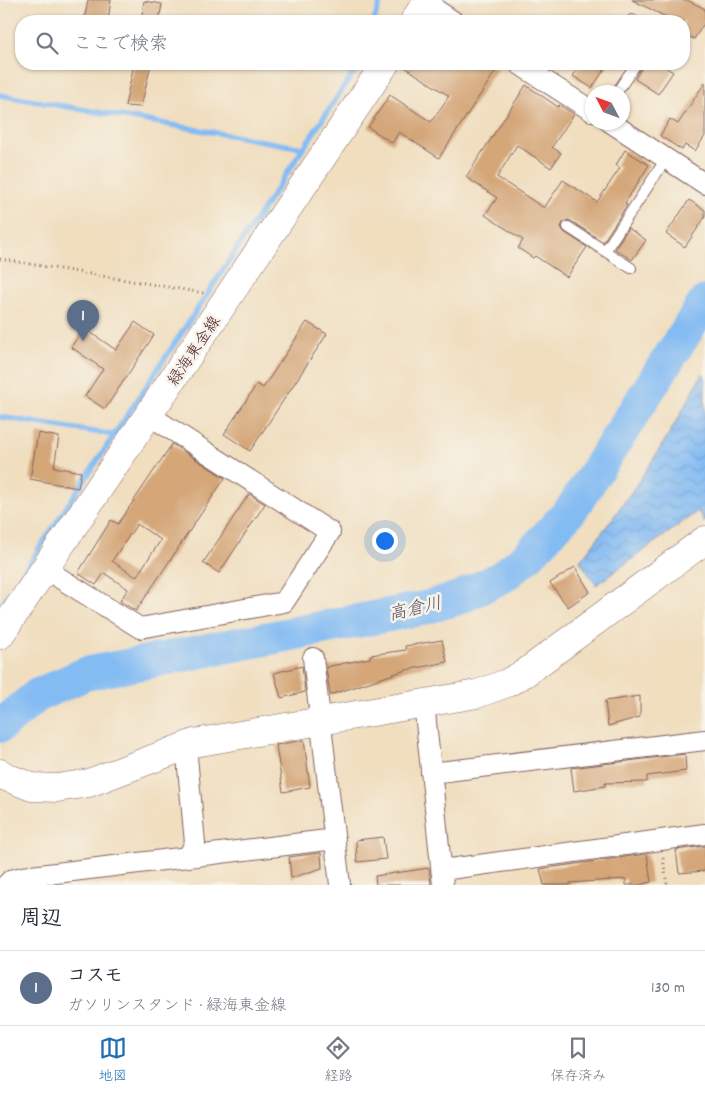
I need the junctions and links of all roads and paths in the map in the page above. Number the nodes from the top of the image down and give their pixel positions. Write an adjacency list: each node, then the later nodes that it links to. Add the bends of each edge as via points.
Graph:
1 (421, 6): 2 (street)
2 (440, 15)
3 (381, 70): 15 (street, 緑海東金線)
4 (528, 70): 7 (street)
5 (632, 70): 6 (lane)
6 (622, 85)
7 (585, 107)
8 (622, 130): 9 (street)
9 (666, 159): 10 (street); 12 (lane)
10 (705, 184)
11 (568, 227): 12 (lane)
12 (605, 251): 14 (lane)
13 (0, 258): 15 (path)
14 (631, 268)
15 (228, 297): 16 (street, 緑海東金線)
16 (149, 415): 18 (street, 緑海東金線); 18 (street, via 330,532 284,602 140,628)
17 (705, 540): 21 (street, via 525,674 477,694)
18 (45, 568): 19 (street, 緑海東金線)
19 (0, 635)
20 (313, 658): 22 (street)
21 (424, 703): 22 (street); 26 (street)
22 (320, 722): 24 (street); 28 (street)
23 (705, 740): 26 (street)
24 (186, 746): 25 (street, via 89,783 56,788 32,787); 30 (street, via 195,844)
25 (0, 773)
26 (431, 773): 31 (street)
27 (705, 834): 29 (street)
28 (335, 839): 30 (street); 33 (street)
29 (661, 840): 31 (street); 34 (path)
30 (188, 857): 32 (street, via 24,877 11,880)
31 (443, 877)
32 (6, 885)
33 (340, 885)
34 (667, 885)

